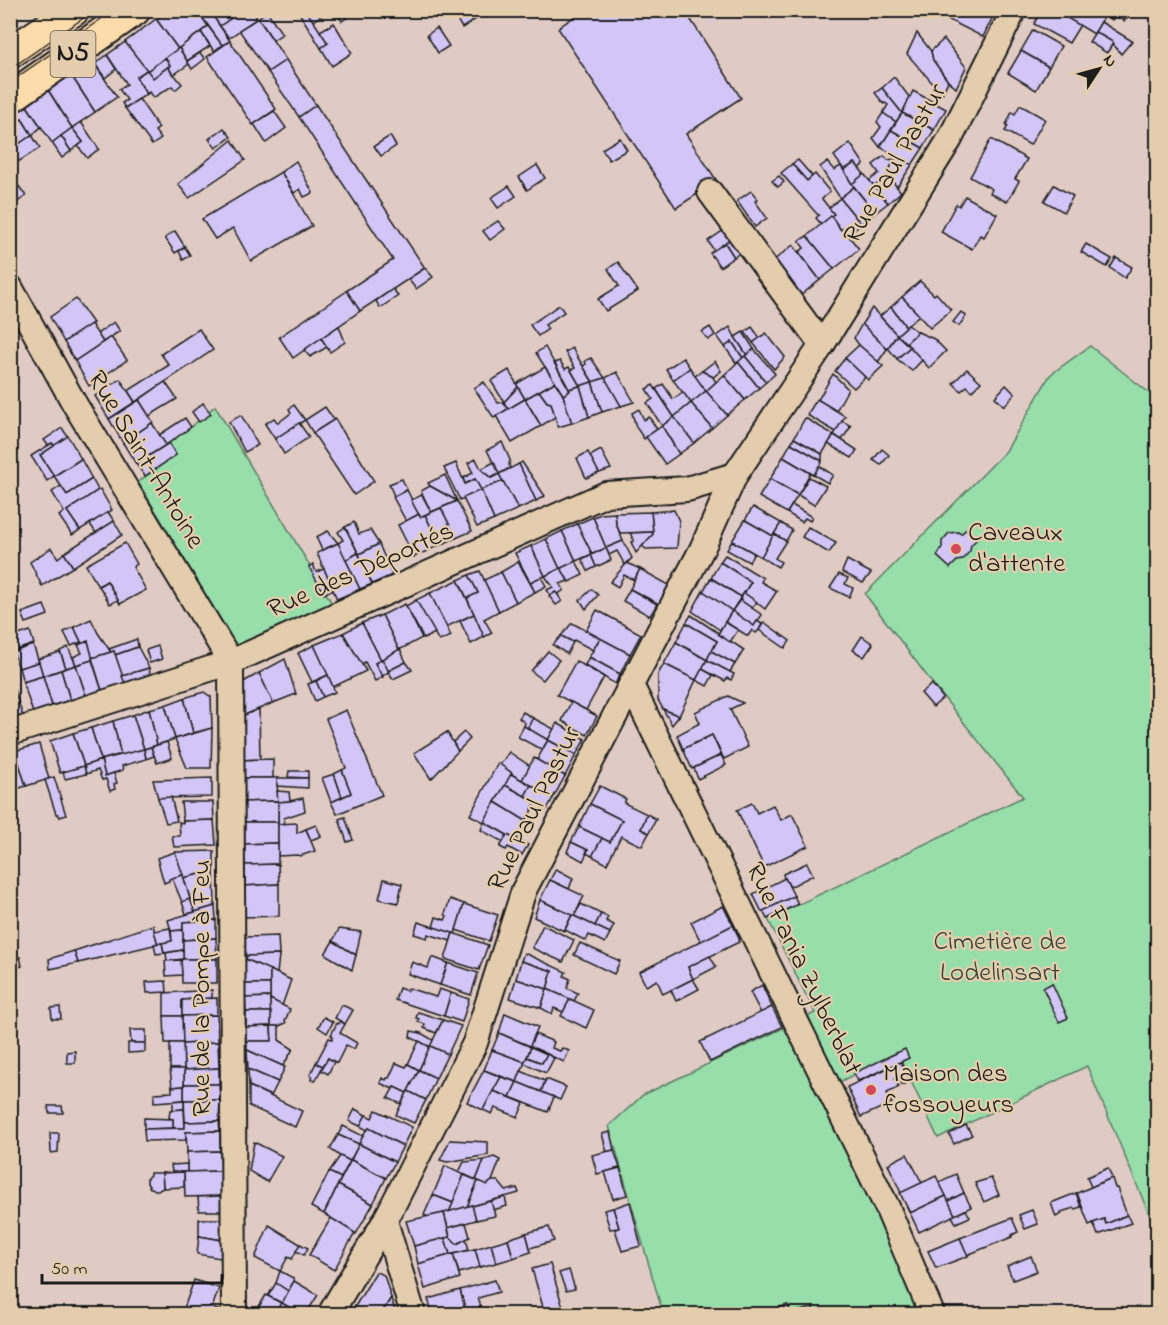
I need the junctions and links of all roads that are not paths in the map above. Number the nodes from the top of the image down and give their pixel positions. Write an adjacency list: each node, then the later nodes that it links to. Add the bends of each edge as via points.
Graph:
1 (74, 10): 4 (main road, N5)
2 (135, 10): 5 (main road, N5)
3 (1014, 10): 8 (street, Rue Paul Pastur, via 950,139)
4 (10, 53)
5 (10, 98)
6 (710, 192): 8 (street)
7 (10, 287): 10 (street, Rue Saint-Antoine, via 74,403)
8 (822, 345): 9 (street, Rue Paul Pastur)
9 (735, 475): 10 (street, Rue des Déportés, via 687,489 606,494); 11 (street, Rue Paul Pastur, via 702,549)
10 (231, 662): 12 (street, Rue des Déportés); 14 (street, Rue de la Pompe à Feu)
11 (631, 685): 13 (street, Rue Paul Pastur, via 524,891 475,1043); 17 (street, Rue Fania Zylberblat, via 887,1207)
12 (10, 733)
13 (385, 1221): 15 (street, Rue Paul Pastur); 16 (street)
14 (234, 1314)
15 (330, 1314)
16 (413, 1314)
17 (932, 1314)

